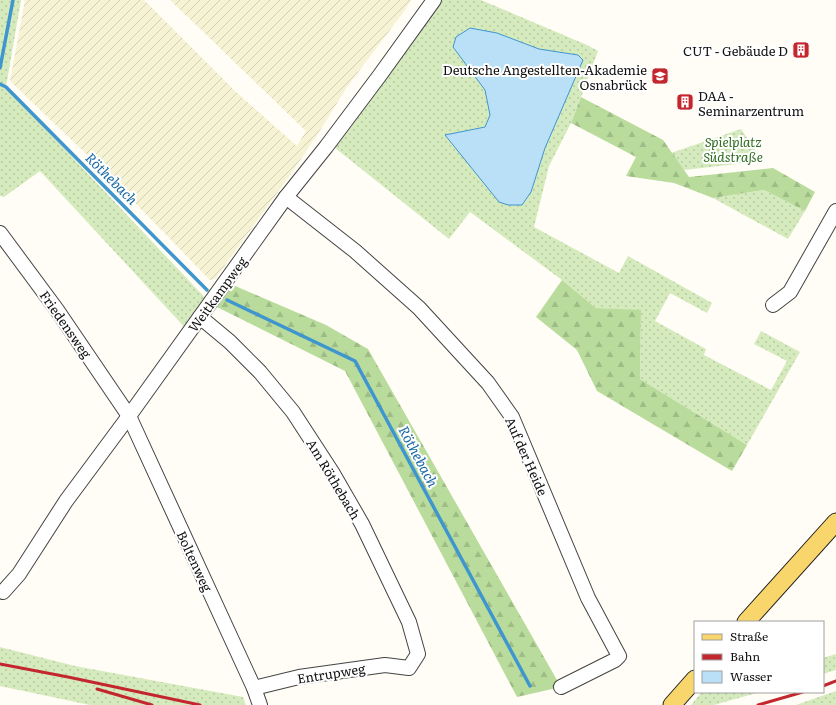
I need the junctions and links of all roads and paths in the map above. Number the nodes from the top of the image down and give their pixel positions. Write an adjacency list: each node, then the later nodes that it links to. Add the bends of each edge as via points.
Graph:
1 (434, 0): 2 (street, Weitkampweg, via 380,76)
2 (286, 197): 6 (street, Weitkampweg); 13 (street, Auf der Heide, via 355,251 419,308 488,383 512,417 588,598 619,656)
3 (836, 211): 5 (street, via 790,292)
4 (0, 233): 7 (street, Friedensweg, via 57,310)
5 (773, 305)
6 (200, 317): 7 (street, Weitkampweg); 11 (street, Am Röthebach, via 260,372 293,412 332,472 362,524 409,622 418,654)
7 (129, 416): 9 (street, Weitkampweg, via 66,501 20,574); 14 (street, Boltenweg)
8 (836, 522): 10 (main road)
9 (3, 592)
10 (747, 621)
11 (409, 668): 14 (street, Entrupweg, via 385,665 299,677)
12 (694, 680): 16 (main road)
13 (561, 687)
14 (254, 688): 15 (street, Boltenweg)
15 (260, 705)
16 (672, 705)

